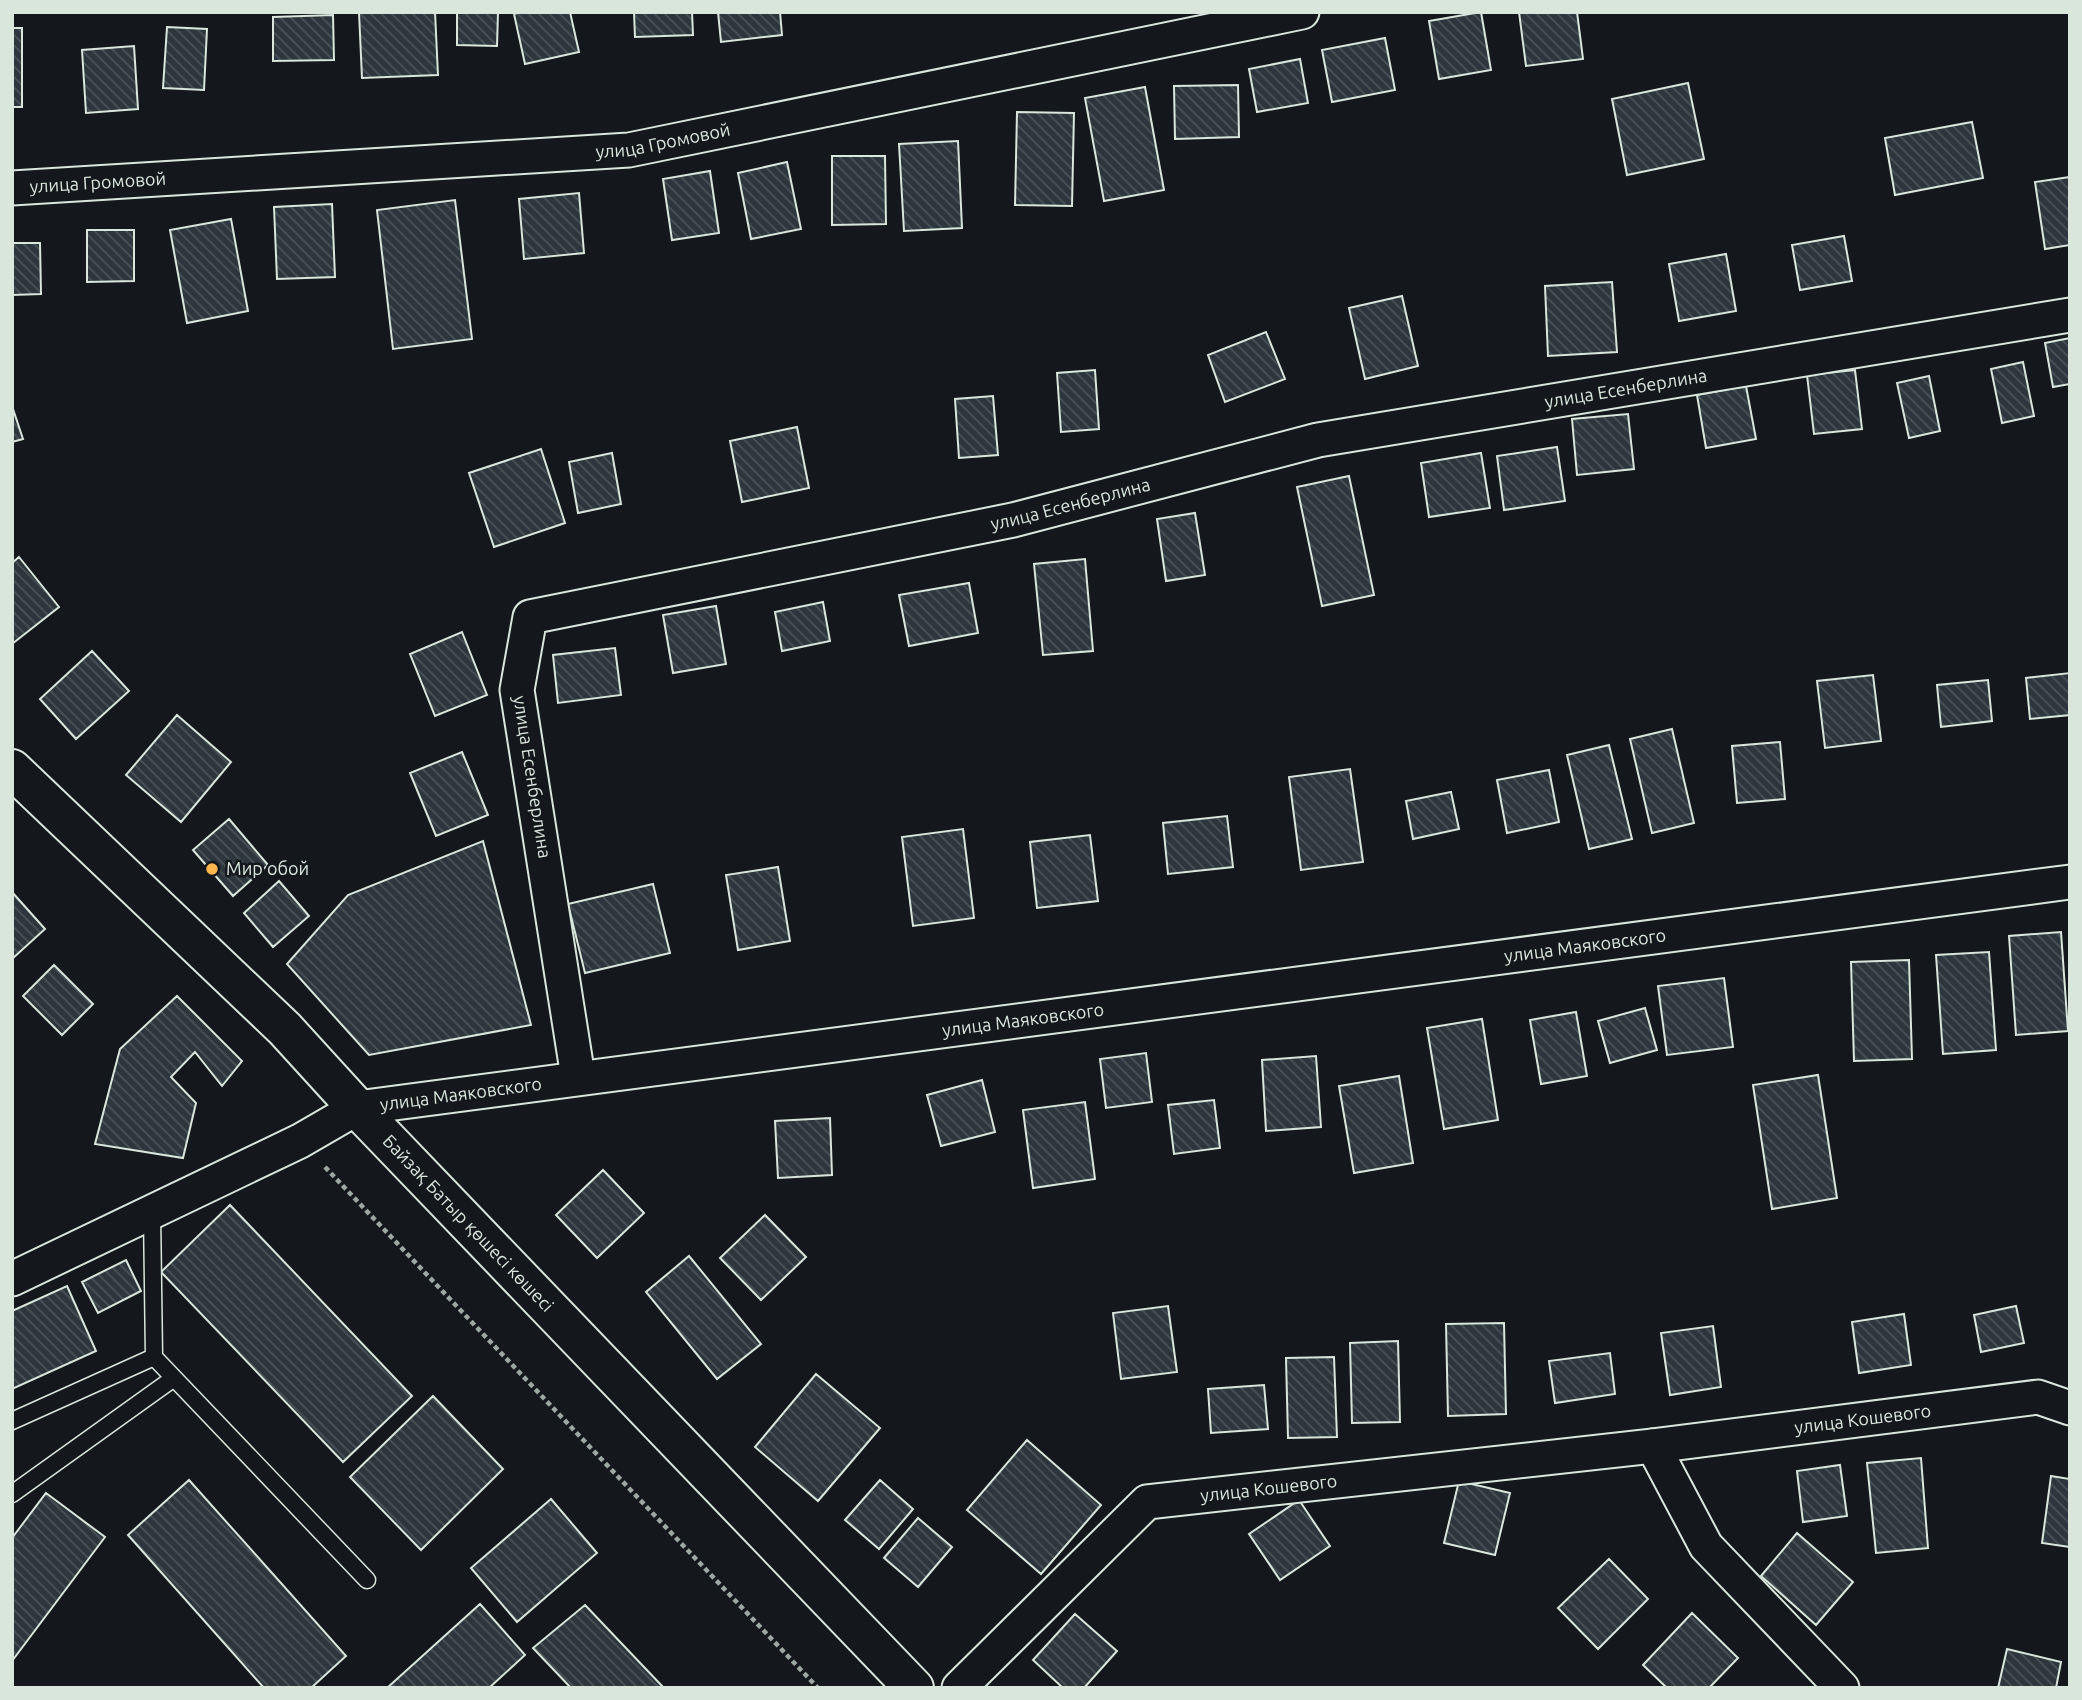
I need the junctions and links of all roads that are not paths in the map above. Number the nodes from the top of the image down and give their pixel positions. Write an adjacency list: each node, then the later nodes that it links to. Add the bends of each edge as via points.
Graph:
1 (1301, 12): 2 (street, улица Громовой, via 629,150)
2 (12, 188)
3 (2070, 315): 6 (street, улица Есенберлина, via 1318,440 1013,520 530,617 517,690)
4 (12, 769): 7 (main road, Байзақ Батыр қөшесі көшесі, via 285,1029)
5 (2070, 882): 6 (street, улица Маяковского)
6 (578, 1077): 7 (street, улица Маяковского)
7 (357, 1108): 8 (street, улица Маяковского, via 300,1141); 17 (main road, Байзақ Батыр қөшесі көшесі)
8 (152, 1212): 9 (street, улица Маяковского); 10 (lane)
9 (12, 1279)
10 (154, 1357): 11 (lane); 13 (lane)
11 (174, 1378): 15 (lane); 16 (lane)
12 (2070, 1408): 14 (street, улица Кошевого, via 2038,1397)
13 (12, 1420)
14 (1653, 1446): 18 (street, улица Кошевого, via 1147,1502); 19 (street, via 1706,1546)
15 (12, 1494)
16 (367, 1580)
17 (914, 1688)
18 (959, 1688)
19 (1842, 1688)

